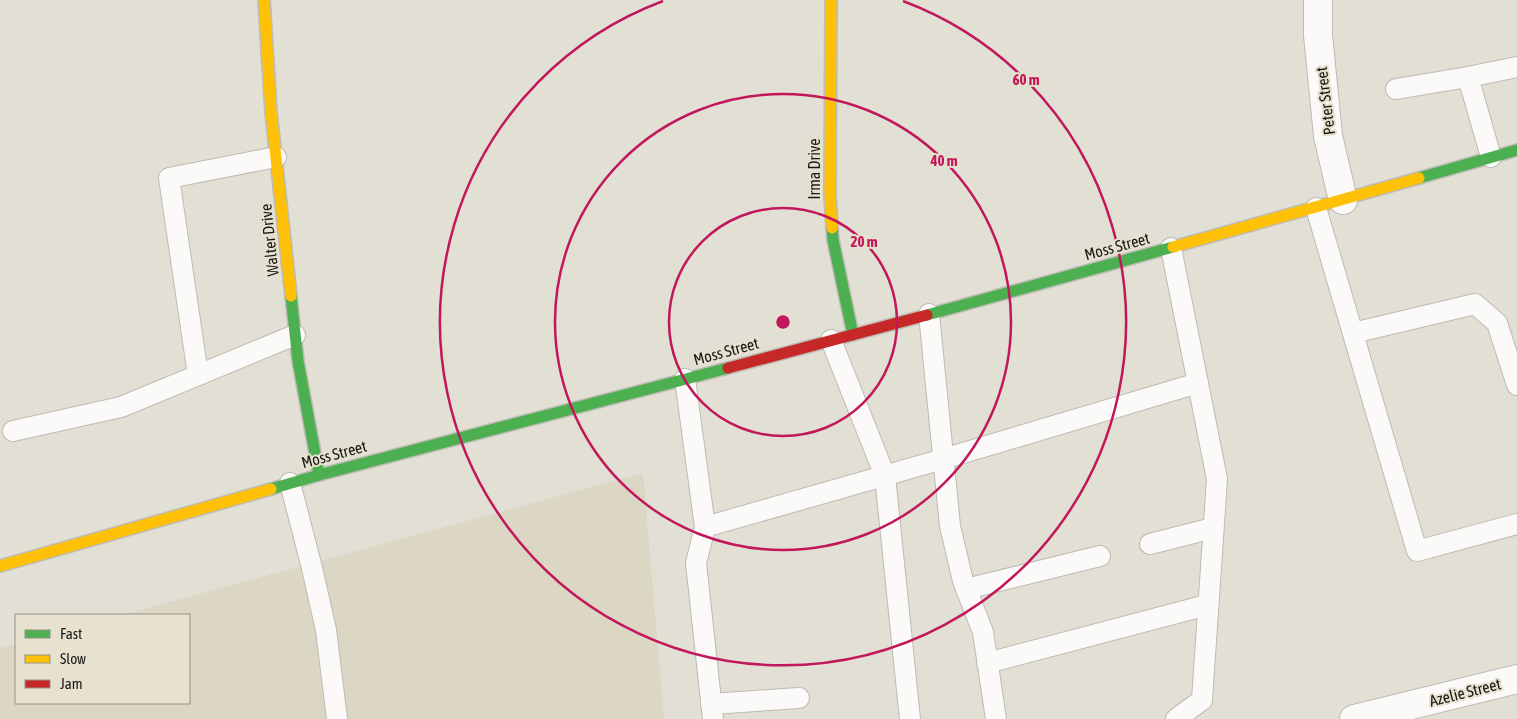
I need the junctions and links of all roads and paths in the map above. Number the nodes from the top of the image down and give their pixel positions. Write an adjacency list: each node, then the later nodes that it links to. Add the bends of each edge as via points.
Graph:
1 (264, 0): 8 (main road, Walter Drive)
2 (831, 0): 16 (main road, Irma Drive, via 830,195 833,240)
3 (1318, 0): 10 (street, Peter Street, via 1318,35 1328,136)
4 (1517, 67): 5 (lane)
5 (1468, 77): 6 (lane); 9 (lane)
6 (1396, 89)
7 (1517, 150): 9 (main road, Moss Street)
8 (276, 157): 15 (main road, Walter Drive); 18 (lane, via 169,178)
9 (1491, 157): 10 (main road, Moss Street)
10 (1343, 200): 11 (main road, Moss Street)
11 (1316, 208): 12 (main road, Moss Street); 14 (lane)
12 (1171, 248): 13 (main road, Moss Street); 20 (lane)
13 (929, 314): 16 (main road, Moss Street); 23 (lane)
14 (1353, 333): 21 (lane, via 1475,304 1497,323); 27 (lane, via 1417,551)
15 (295, 335): 18 (lane); 24 (main road, Walter Drive)
16 (852, 335): 17 (main road, Moss Street)
17 (831, 340): 19 (main road, Moss Street); 25 (lane)
18 (198, 375): 22 (lane, via 121,406)
19 (685, 378): 24 (main road, Moss Street); 28 (lane)
20 (1198, 383): 23 (lane); 29 (lane, via 1216,479)
21 (1517, 386)
22 (13, 432)
23 (943, 459): 25 (lane); 33 (lane, via 950,526)
24 (319, 474): 26 (main road, Moss Street)
25 (885, 476): 28 (lane); 40 (lane)
26 (290, 483): 32 (main road, Moss Street); 39 (lane, via 326,630)
27 (1517, 524)
28 (704, 527): 38 (lane, via 696,563)
29 (1213, 528): 30 (lane); 34 (lane)
30 (1150, 544)
31 (1100, 556): 33 (lane)
32 (0, 566)
33 (966, 588): 35 (lane, via 983,632)
34 (1207, 605): 35 (lane); 42 (lane, via 1202,700)
35 (987, 663): 41 (lane)
36 (1517, 680): 43 (street, Azelie Street)
37 (799, 698): 38 (lane)
38 (712, 712)
39 (337, 719)
40 (910, 719)
41 (996, 719)
42 (1176, 719)
43 (1354, 719)

